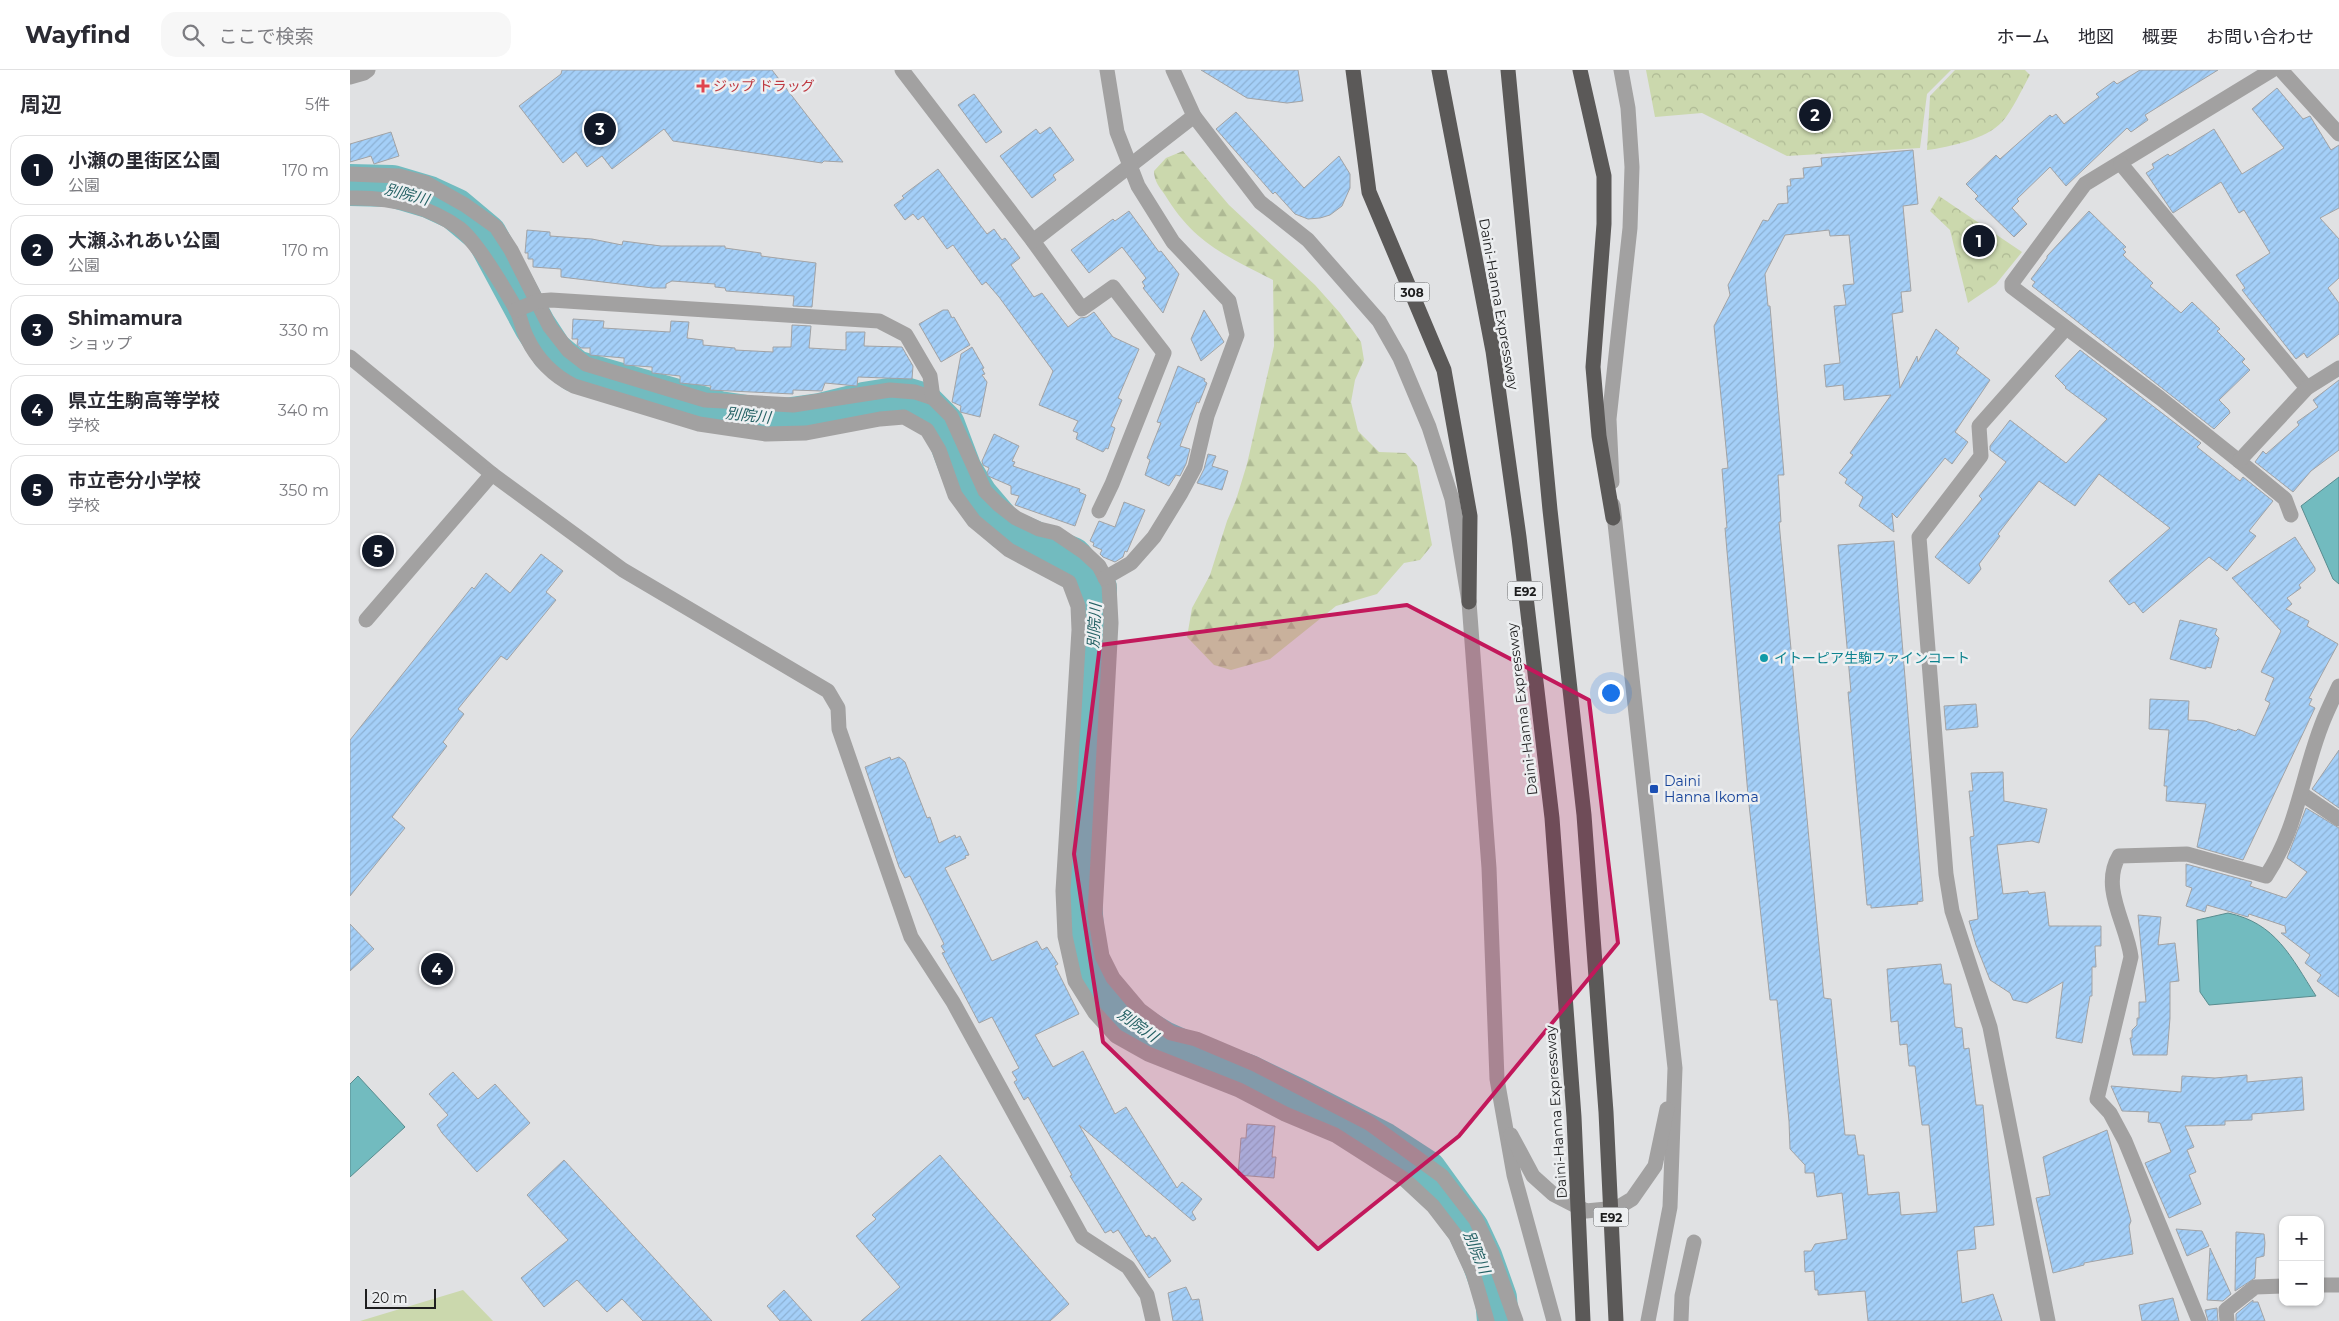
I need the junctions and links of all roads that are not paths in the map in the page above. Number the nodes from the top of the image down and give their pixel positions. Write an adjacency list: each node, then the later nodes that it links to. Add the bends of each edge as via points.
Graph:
1 (368, 70): 12 (street)
2 (902, 70): 18 (street)
3 (1107, 70): 31 (street, via 1117,132 1138,186 1173,242 1229,301 1237,335 1207,416 1195,467 1181,493 1154,537 1131,563)
4 (1173, 70): 13 (street)
5 (1353, 70): 32 (highway, 308, via 1369,192 1444,370 1470,516)
6 (1439, 70): 47 (highway, Daini-Hanna Expressway / E92, via 1493,351 1552,818 1574,1117)
7 (1508, 70): 48 (highway, Daini-Hanna Expressway / E92, via 1550,510 1584,815 1606,1112)
8 (1580, 70): 30 (highway, via 1604,176 1604,224 1593,367 1599,436)
9 (1621, 70): 30 (street, via 1628,108 1632,167 1630,228 1609,420)
10 (2272, 70): 15 (street)
11 (2281, 70): 14 (street)
12 (350, 77)
13 (1194, 116): 18 (street); 32 (street, via 1260,202 1308,240 1379,321 1400,358 1429,428 1452,499)
14 (2338, 132)
15 (2121, 164): 21 (street, via 2086,184 2012,283 2012,287); 24 (street)
16 (350, 174): 19 (street, via 408,178 426,183 465,205 496,227)
17 (350, 198): 20 (street, via 388,199 416,206 460,229 481,254)
18 (1033, 241): 28 (street, via 1082,309 1113,287 1164,353)
19 (538, 301): 20 (street); 25 (street, via 550,327 568,350 586,364 705,400 793,405 890,390 915,392); 25 (street, via 879,321 906,335 930,376)
20 (516, 310): 44 (street, via 527,339 558,378 656,412 699,424 766,434 806,433 880,418 904,417 927,430 939,450 955,495 974,521 1009,550 1069,582 1078,606 1063,900 1065,936 1075,981 1095,1013 1116,1036 1148,1054 1239,1090 1335,1135 1404,1179 1433,1206 1456,1236 1473,1273)
21 (2066, 328): 26 (street); 51 (street, via 1979,426 1981,456 1919,537 1946,874 1952,911 1990,1027)
22 (350, 357): 27 (street)
23 (2339, 368): 24 (street)
24 (2307, 388): 26 (street)
25 (934, 398): 31 (street, via 951,416 981,484 998,504 1016,518 1056,533 1084,552 1099,566)
26 (2239, 461): 29 (street, via 2285,499)
27 (492, 474): 33 (street); 43 (street, via 623,570 828,691 838,708 839,728 911,936 958,1011 1082,1237 1128,1267 1146,1295)
28 (1099, 511)
29 (2291, 515)
30 (1613, 518): 37 (street)
31 (1105, 578): 45 (street, via 1109,585 1111,624 1095,914 1102,956 1113,978 1140,1010 1171,1034 1196,1039 1255,1064 1369,1123 1442,1176 1476,1220)
32 (1469, 602): 38 (street, via 1489,868 1496,1079)
33 (366, 620)
34 (2339, 686): 35 (street, via 2321,725)
35 (2302, 794): 36 (street); 52 (street, via 2277,859 2266,876 2187,854 2119,856 2114,864 2112,878 2116,908 2129,940 2131,956 2097,1099 2110,1113 2126,1141)
36 (2339, 819)
37 (1675, 1068): 38 (street, via 1655,1166 1632,1200 1617,1208 1586,1211 1553,1194 1533,1176); 49 (street, via 1670,1207)
38 (1504, 1123): 46 (street, via 1514,1175)
39 (1694, 1242): 50 (street)
40 (2324, 1285): 41 (street)
41 (2339, 1285)
42 (2279, 1286): 53 (street, via 2255,1287 2226,1310)
43 (1153, 1321)
44 (1487, 1321)
45 (1516, 1321)
46 (1554, 1321)
47 (1583, 1321)
48 (1616, 1321)
49 (1648, 1321)
50 (1680, 1321)
51 (2048, 1321)
52 (2199, 1321)
53 (2226, 1321)

